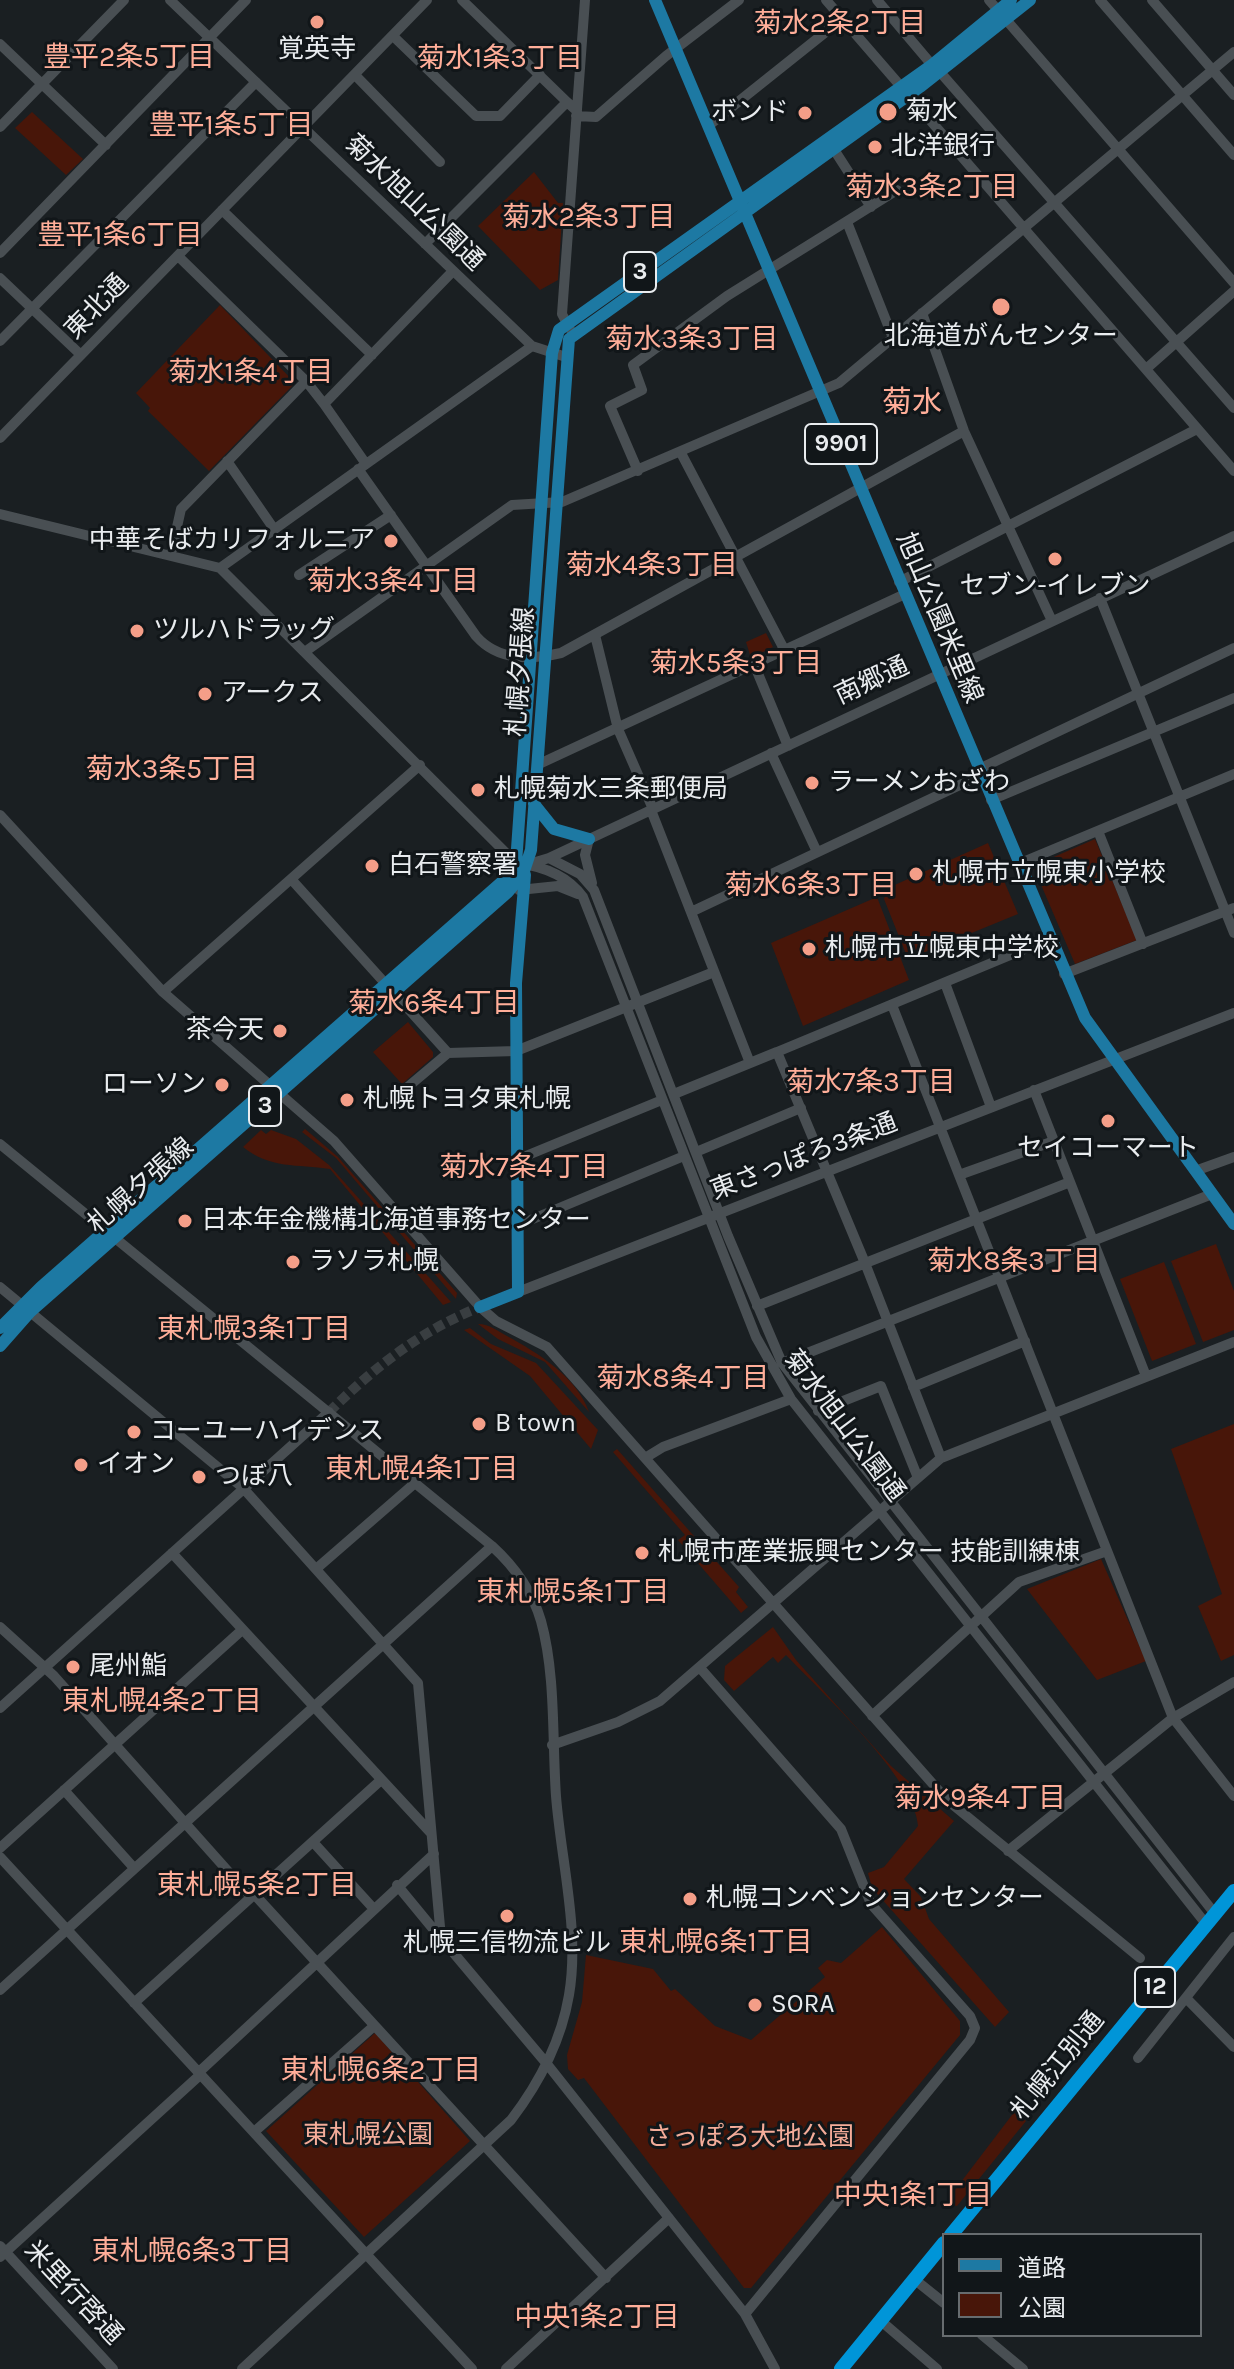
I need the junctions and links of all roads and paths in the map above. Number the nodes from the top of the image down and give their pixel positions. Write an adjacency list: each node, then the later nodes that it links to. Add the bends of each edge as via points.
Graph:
1 (124, 0): 28 (street)
2 (170, 0): 19 (street, 菊水旭山公園通)
3 (246, 0): 19 (street)
4 (427, 0): 18 (street, 東北通)
5 (462, 0): 26 (street)
6 (585, 0): 33 (street)
7 (655, 0): 21 (main road, 旭山公園米里線 / 9901)
8 (739, 0): 21 (street)
9 (826, 0): 17 (street)
10 (877, 0): 23 (street)
11 (989, 0): 16 (street)
12 (1011, 0): 16 (main road, 札幌夕張線 / 3)
13 (1030, 0): 16 (main road, 札幌夕張線 / 3)
14 (1100, 0): 30 (street)
15 (1152, 0): 24 (street)
16 (1002, 15): 23 (main road, 札幌夕張線 / 3); 39 (street)
17 (842, 19): 29 (street); 34 (street)
18 (393, 36): 25 (street, 東北通); 26 (street, via 476,116 500,116)
19 (209, 38): 27 (street, 菊水旭山公園通); 37 (street)
20 (0, 44): 28 (street)
21 (677, 51): 33 (street, via 596,117); 34 (main road, 旭山公園米里線 / 9901)
22 (1234, 52): 24 (street)
23 (936, 68): 29 (main road, 札幌夕張線 / 3); 43 (street)
24 (1212, 69): 30 (street); 31 (street)
25 (355, 75): 36 (street, 東北通); 41 (street)
26 (540, 75): 32 (street)
27 (256, 82): 36 (street, 菊水旭山公園通); 57 (street)
28 (42, 84): 35 (street); 37 (street)
29 (904, 90): 38 (main road, 札幌夕張線 / 3); 44 (main road, 札幌夕張線 / 3); 48 (street)
30 (1182, 94): 39 (street); 40 (street)
31 (1234, 95)
32 (567, 102): 33 (street); 49 (street)
33 (576, 114): 59 (street, via 562,314)
34 (708, 126): 44 (main road, 旭山公園米里線 / 9901)
35 (0, 127)
36 (302, 127): 46 (street, 東北通); 49 (street, 菊水旭山公園通)
37 (106, 145): 50 (street)
38 (833, 148): 44 (main road, 札幌夕張線 / 3); 45 (street)
39 (1117, 149): 43 (street); 55 (street)
40 (1234, 155)
41 (440, 162)
42 (897, 190): 45 (street)
43 (1053, 203): 48 (street); 62 (street)
44 (743, 206): 53 (main road, 旭山公園米里線 / 9901); 59 (main road, 札幌夕張線 / 3)
45 (871, 207): 47 (street)
46 (222, 210): 51 (street, 東北通); 66 (street)
47 (847, 222): 53 (street); 60 (street)
48 (1024, 228): 58 (street); 68 (street)
49 (425, 244): 52 (street, 菊水旭山公園通)
50 (0, 253)
51 (178, 256): 65 (street, 東北通); 69 (street)
52 (453, 271): 63 (street, 菊水旭山公園通); 66 (street)
53 (769, 272): 70 (main road, 旭山公園米里線 / 9901); 79 (street, via 633,365 642,390 610,406)
54 (0, 278): 57 (street)
55 (1234, 283)
56 (1234, 291): 62 (street)
57 (32, 308): 61 (street); 65 (street)
58 (922, 313): 60 (street); 74 (street)
59 (570, 329): 64 (main road, 札幌夕張線 / 3, via 555,338); 67 (main road, 札幌夕張線 / 3)
60 (893, 338): 70 (street)
61 (0, 341)
62 (1177, 342): 68 (street); 72 (street)
63 (532, 346): 64 (street, 菊水旭山公園通); 78 (street)
64 (552, 353): 67 (street, 菊水旭山公園通); 82 (main road, 札幌夕張線 / 3)
65 (81, 355): 75 (street, 東北通)
66 (372, 355): 71 (street)
67 (566, 357): 82 (main road, 札幌夕張線 / 3)
68 (1146, 369): 73 (street)
69 (306, 381): 71 (street); 77 (street)
70 (820, 394): 76 (street); 81 (main road, 旭山公園米里線 / 9901)
71 (324, 404): 78 (street)
72 (1234, 408)
73 (1197, 429): 80 (street); 85 (street)
74 (964, 431): 81 (street); 85 (street)
75 (0, 438)
76 (681, 453): 79 (street); 89 (street)
77 (227, 461): 86 (street); 88 (street, via 181,509)
78 (362, 467): 84 (street); 86 (street)
79 (638, 471): 82 (street)
80 (1234, 471)
81 (860, 489): 89 (street); 93 (main road, 旭山公園米里線 / 9901)
82 (549, 504): 90 (street, via 512,505); 101 (main road, 札幌夕張線 / 3)
83 (0, 514): 88 (street)
84 (391, 515): 90 (street); 92 (street)
85 (1008, 527): 93 (street); 96 (street)
86 (274, 529): 91 (street)
87 (1234, 536): 95 (street, 南郷通)
88 (171, 554): 91 (street)
89 (735, 559): 97 (street); 100 (street)
90 (426, 565): 99 (street); 101 (street, via 482,642 502,655)
91 (220, 568): 99 (street)
92 (299, 575)
93 (899, 582): 94 (main road, 旭山公園米里線 / 9901)
94 (905, 594): 100 (street); 103 (main road, 旭山公園米里線 / 9901)
95 (1100, 598): 96 (street, 南郷通); 104 (street)
96 (1052, 621): 103 (street, 南郷通)
97 (595, 635): 101 (street, via 561,653); 106 (street)
98 (1234, 648): 104 (street)
99 (306, 651): 110 (street)
100 (785, 651): 102 (street)
101 (538, 656): 111 (main road, 札幌夕張線 / 3); 123 (main road, 札幌夕張線 / 3)
102 (754, 664): 106 (street); 108 (street)
103 (939, 674): 108 (street, 南郷通); 112 (main road, 旭山公園米里線 / 9901)
104 (1138, 694): 107 (street); 112 (street)
105 (1234, 698): 107 (street)
106 (618, 729): 111 (street); 117 (street)
107 (1153, 732): 114 (street); 115 (street)
108 (788, 746): 109 (street, 南郷通)
109 (771, 753): 117 (street, 南郷通); 121 (street)
110 (420, 765): 123 (street); 125 (street)
111 (537, 765): 116 (main road, 札幌夕張線 / 3)
112 (980, 772): 115 (main road, 旭山公園米里線 / 9901); 121 (street)
113 (1234, 774): 114 (street)
114 (1179, 797): 119 (street); 130 (street)
115 (991, 800): 124 (main road, 旭山公園米里線 / 9901)
116 (534, 804): 120 (main road, via 554,829); 123 (main road, 札幌夕張線 / 3)
117 (652, 810): 120 (street, 南郷通); 131 (street)
118 (0, 815): 139 (street)
119 (1098, 831): 124 (street); 134 (street)
120 (589, 839): 122 (street, 南郷通); 127 (street, via 585,855)
121 (817, 852): 131 (street)
122 (549, 858): 123 (street, 南郷通); 127 (street, 菊水旭山公園通, via 580,874)
123 (522, 863): 126 (main road); 128 (main road, 札幌夕張線 / 3); 129 (street, via 573,884); 138 (main road, 札幌夕張線 / 3)
124 (1018, 864): 133 (main road, 旭山公園米里線 / 9901)
125 (291, 879): 138 (street); 139 (street)
126 (523, 889): 128 (street); 129 (street, via 558,886); 144 (main road)
127 (594, 890): 140 (street, 菊水旭山公園通)
128 (508, 892): 138 (main road, 札幌夕張線 / 3)
129 (583, 897): 142 (street, 菊水旭山公園通)
130 (1230, 910): 132 (street); 134 (street)
131 (691, 912): 135 (street)
132 (1234, 933)
133 (1049, 939): 136 (main road, 旭山公園米里線 / 9901); 137 (street)
134 (1143, 944): 136 (street)
135 (714, 972): 140 (street); 148 (street)
136 (1064, 974): 147 (main road, 旭山公園米里線 / 9901)
137 (945, 983): 141 (street); 154 (street)
138 (388, 989): 146 (street); 149 (main road, 札幌夕張線 / 3)
139 (163, 992): 149 (street)
140 (638, 1003): 142 (street); 151 (street, 菊水旭山公園通)
141 (892, 1005): 145 (street); 156 (street)
142 (626, 1008): 144 (street); 152 (street, 菊水旭山公園通)
143 (1234, 1013): 147 (street, 東さっぽろ3条通)
144 (516, 1051): 146 (street); 162 (main road)
145 (777, 1052): 148 (street); 155 (street)
146 (448, 1053): 153 (street)
147 (1113, 1060): 150 (street, 東さっぽろ3条通); 163 (main road, 旭山公園米里線 / 9901)
148 (750, 1063): 151 (street)
149 (274, 1089): 172 (main road, 札幌夕張線 / 3); 179 (street, via 334,1141)
150 (1034, 1090): 154 (street, 東さっぽろ3条通); 157 (street)
151 (674, 1094): 159 (street, 菊水旭山公園通)
152 (662, 1100): 160 (street, 菊水旭山公園通); 162 (street)
153 (390, 1102)
154 (991, 1107): 156 (street, 東さっぽろ3条通)
155 (801, 1108): 159 (street); 164 (street)
156 (940, 1127): 164 (street, 東さっぽろ3条通); 165 (street)
157 (1054, 1141): 165 (street); 166 (street)
158 (0, 1144): 172 (street)
159 (696, 1152): 168 (street, 菊水旭山公園通)
160 (684, 1156): 168 (street, 菊水旭山公園通); 171 (street)
161 (1234, 1157): 163 (street)
162 (516, 1160): 171 (main road)
163 (1195, 1171): 167 (main road, 旭山公園米里線 / 9901)
164 (827, 1172): 168 (street, 東さっぽろ3条通); 174 (street)
165 (959, 1175): 169 (street)
166 (1070, 1182): 169 (street); 173 (street)
167 (1212, 1194): 170 (main road, 旭山公園米里線 / 9901); 173 (street)
168 (714, 1216): 177 (street, 東さっぽろ3条通); 178 (street, 菊水旭山公園通); 189 (street, 菊水旭山公園通, via 756,1337)
169 (976, 1219): 174 (street); 175 (street)
170 (1234, 1224)
171 (516, 1226): 177 (main road)
172 (110, 1234): 180 (main road, 札幌夕張線 / 3); 191 (street)
173 (1093, 1240): 175 (street); 187 (street)
174 (865, 1263): 178 (street); 181 (street)
175 (999, 1277): 181 (street); 183 (street)
176 (0, 1287): 180 (street)
177 (518, 1292): 179 (main road, 東さっぽろ3条通)
178 (757, 1306): 186 (street, 菊水旭山公園通)
179 (480, 1307): 193 (street, via 547,1347)
180 (26, 1308): 182 (main road, 札幌夕張線 / 3); 185 (main road, 札幌夕張線 / 3); 197 (street)
181 (888, 1320): 186 (street); 188 (street)
182 (0, 1328)
183 (1025, 1341): 188 (street); 192 (street)
184 (1234, 1342): 187 (street)
185 (0, 1346)
186 (782, 1363): 190 (street, 菊水旭山公園通)
187 (1146, 1376): 192 (street)
188 (913, 1387): 194 (street)
189 (791, 1399): 193 (street); 199 (street, 菊水旭山公園通)
190 (818, 1411): 195 (street, via 881,1386); 198 (street, 菊水旭山公園通)
191 (329, 1412): 196 (street); 197 (street)
192 (1053, 1413): 194 (street); 201 (street)
193 (645, 1458): 204 (street)
194 (941, 1458): 195 (street)
195 (918, 1478): 198 (street)
196 (415, 1483): 200 (street); 203 (street)
197 (243, 1488): 202 (street); 203 (street)
198 (890, 1503): 199 (street); 205 (street, 菊水旭山公園通)
199 (880, 1511): 204 (street); 206 (street, 菊水旭山公園通)
200 (492, 1546): 209 (street); 218 (street, via 521,1578 541,1623)
201 (1107, 1551): 205 (street, via 1019,1582); 216 (street)
202 (172, 1553): 208 (street); 210 (street)
203 (316, 1569): 209 (street)
204 (774, 1605): 211 (street); 215 (street)
205 (980, 1617): 206 (street); 219 (street, 菊水旭山公園通)
206 (970, 1626): 215 (street); 221 (street, 菊水旭山公園通)
207 (0, 1627): 210 (street)
208 (242, 1630): 213 (street); 217 (street)
209 (384, 1643): 213 (street); 225 (street, via 421,1689)
210 (45, 1667): 214 (street); 217 (street)
211 (701, 1669): 218 (street, via 639,1712); 260 (street, via 841,1829 871,1904 975,2028)
212 (1234, 1682): 216 (street)
213 (312, 1707): 220 (street); 224 (street)
214 (0, 1708)
215 (872, 1716): 228 (street, via 947,1800)
216 (1173, 1718): 219 (street); 223 (street)
217 (114, 1744): 222 (street); 224 (street)
218 (552, 1745): 248 (street, via 572,1946 565,2016)
219 (1105, 1774): 221 (street); 236 (street, 菊水旭山公園通)
220 (381, 1780): 225 (street); 226 (street)
221 (1094, 1782): 228 (street); 236 (street, 菊水旭山公園通)
222 (64, 1790): 227 (street); 231 (street)
223 (1234, 1796)
224 (185, 1822): 231 (street); 234 (street)
225 (432, 1834): 229 (street)
226 (313, 1842): 234 (street); 235 (street)
227 (0, 1848)
228 (1008, 1851): 240 (street)
229 (434, 1854): 232 (street); 239 (street)
230 (0, 1857): 237 (street)
231 (134, 1868): 237 (street)
232 (397, 1885): 235 (street); 239 (street)
233 (1234, 1891): 236 (highway, 札幌江別通 / 12)
234 (253, 1896): 241 (street); 244 (street)
235 (373, 1908): 241 (street)
236 (1210, 1919): 253 (highway, 札幌江別通 / 12)
237 (66, 1932): 242 (street); 244 (street)
238 (1234, 1937): 243 (street)
239 (441, 1938): 248 (street)
240 (1140, 1958)
241 (315, 1962): 245 (street); 249 (street)
242 (0, 1990)
243 (1187, 1999): 246 (street); 247 (street)
244 (134, 2003): 249 (street)
245 (374, 2026): 250 (street); 251 (street)
246 (1234, 2047)
247 (1138, 2058)
248 (547, 2064): 251 (street, via 526,2100); 252 (street)
249 (199, 2074): 250 (street); 255 (street)
250 (254, 2132): 256 (street)
251 (484, 2146): 256 (street); 257 (street)
252 (669, 2218): 257 (street); 260 (street)
253 (953, 2233)
254 (942, 2245): 258 (highway)
255 (2, 2252): 263 (street, 米里行啓通)
256 (366, 2254): 264 (street); 265 (street)
257 (606, 2278): 266 (street)
258 (914, 2279): 259 (street); 261 (highway)
259 (942, 2301)
260 (745, 2314): 267 (street)
261 (881, 2321): 268 (highway); 269 (street)
262 (984, 2337): 270 (street)
263 (113, 2369)
264 (242, 2369)
265 (472, 2369)
266 (506, 2369)
267 (775, 2369)
268 (841, 2369)
269 (937, 2369)
270 (1023, 2369)

